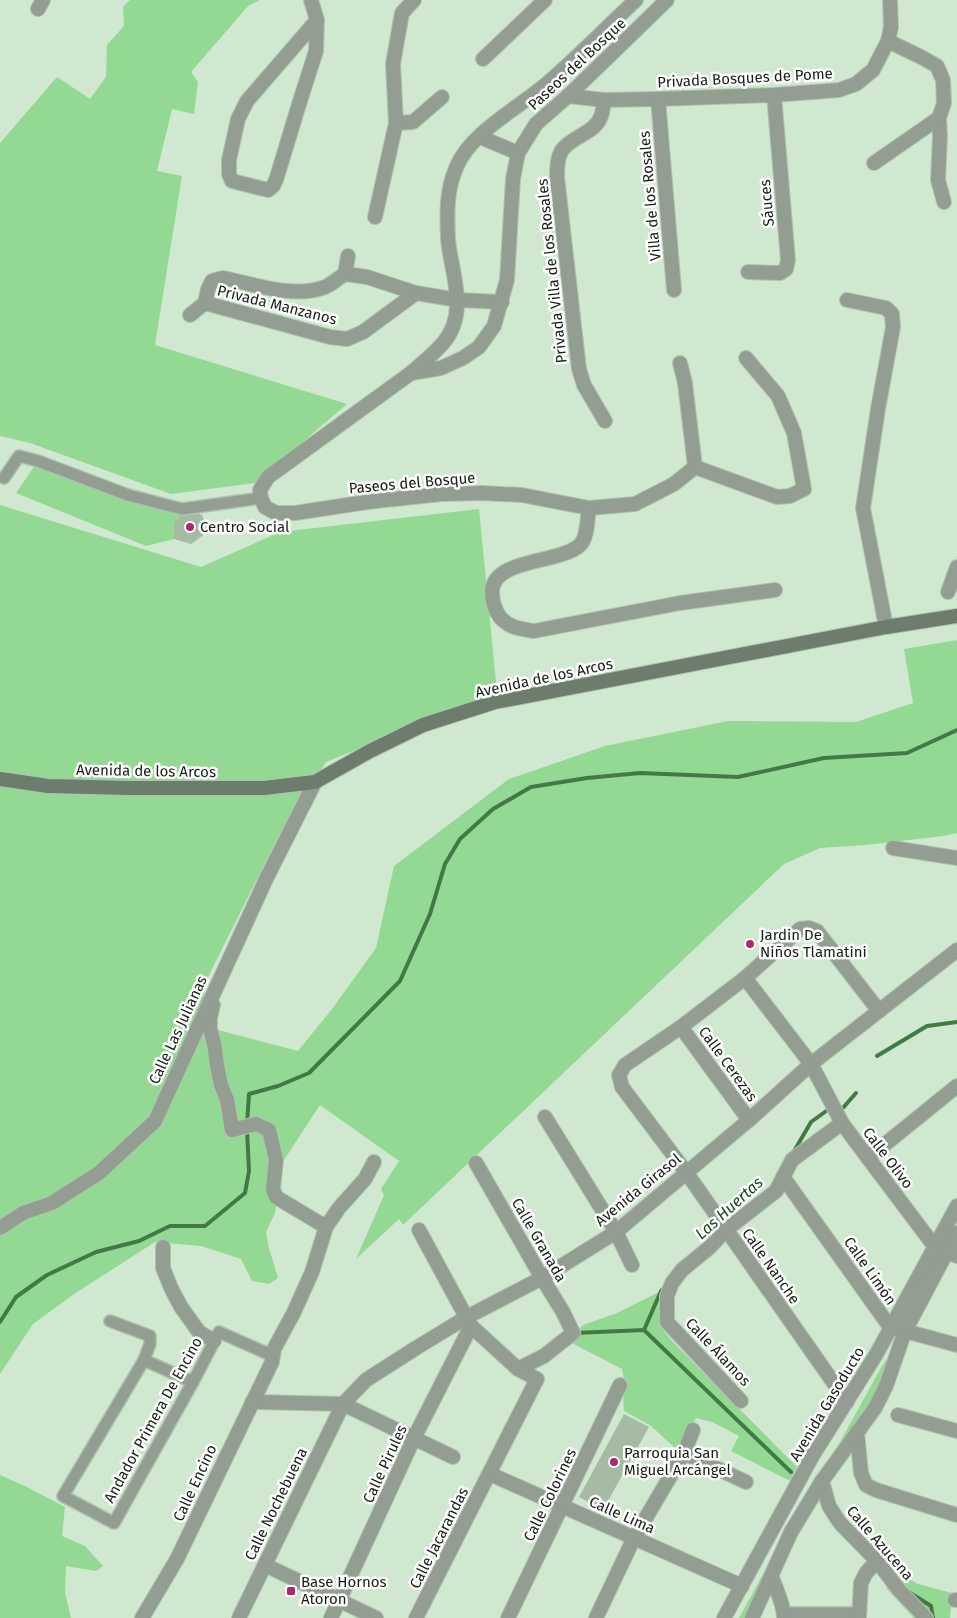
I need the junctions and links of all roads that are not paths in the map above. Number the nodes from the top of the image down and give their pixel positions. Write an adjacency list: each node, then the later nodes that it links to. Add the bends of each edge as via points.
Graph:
1 (312, 0): 7 (street)
2 (414, 0): 16 (street, via 402,13 393,64)
3 (545, 0): 9 (street)
4 (636, 0): 17 (street, Paseos del Bosque, via 549,82)
5 (667, 0): 11 (street, Paseos del Bosque)
6 (890, 0): 8 (street, Privada Bosques de Pome)
7 (317, 20): 7 (street, via 316,52 273,186 268,190 232,180 228,174 229,160 238,119 247,101)
8 (888, 41): 10 (street, Privada Bosques de Pome, via 873,70 856,84 839,90); 15 (street, via 937,66 943,80 944,103)
9 (484, 59)
10 (774, 95): 13 (street, Privada Bosques de Pome); 23 (street, Sáuces, via 788,260 786,270 780,273)
11 (568, 96): 14 (street, Privada Bosques de Pome); 18 (street, Paseos del Bosque, via 536,124)
12 (442, 97): 16 (street, via 414,122)
13 (658, 99): 14 (street, Privada Bosques de Pome); 25 (street, Villa de los Rosales)
14 (604, 100): 35 (street, Privada Villa de los Rosales, via 601,118 595,126 562,150 557,178 579,368 584,385)
15 (939, 118): 19 (street); 20 (street, via 938,180)
16 (396, 123): 21 (street)
17 (480, 137): 18 (street); 27 (street, Paseos del Bosque, via 467,149 447,196 448,240)
18 (518, 153): 29 (street, Paseos del Bosque, via 513,179 507,280)
19 (874, 163)
20 (944, 202)
21 (375, 217)
22 (348, 256): 24 (street)
23 (748, 272)
24 (344, 274): 26 (street, via 368,277); 30 (street, Privada Manzanos, via 327,286 308,292 222,278 212,281)
25 (674, 290)
26 (416, 293): 27 (street); 30 (street, Privada Manzanos, via 363,332 348,339)
27 (458, 300): 29 (street); 34 (street, Paseos del Bosque, via 456,320 445,342)
28 (847, 300): 44 (street, via 886,308 892,314 893,327 864,508)
29 (502, 302): 34 (street, Paseos del Bosque, via 494,326 479,347 441,368)
30 (205, 303): 31 (street, Privada Manzanos)
31 (190, 315)
32 (746, 358): 36 (street, via 778,396 794,433 804,489 790,496 777,496)
33 (680, 363): 36 (street)
34 (411, 373): 38 (street, Paseos del Bosque, via 268,477 260,490)
35 (605, 421)
36 (695, 467): 39 (street, Paseos del Bosque, via 674,484 635,504)
37 (4, 478): 38 (street, via 19,456 182,509)
38 (261, 498): 39 (street, Paseos del Bosque, via 265,507 276,512 295,513 440,494 482,493 522,495)
39 (589, 508): 41 (street, via 581,544 570,552 518,566 500,575 493,584 494,608 516,629 534,631 680,603)
40 (957, 567): 42 (street)
41 (775, 590)
42 (948, 592)
43 (957, 616): 44 (main road, Avenida de los Arcos)
44 (886, 627): 46 (main road, Avenida de los Arcos, via 495,702 424,725)
45 (0, 779): 46 (main road, Avenida de los Arcos, via 48,786 129,788 264,788)
46 (315, 782): 51 (street, Calle Las Julianas)
47 (893, 848): 48 (street)
48 (957, 858)
49 (957, 950): 52 (street, Avenida Girasol)
50 (745, 978): 52 (street, via 800,930 809,928 817,931); 53 (street); 54 (street, Calle Olivo)
51 (219, 981): 66 (street, via 210,1029 232,1130 254,1124 269,1130 276,1160 273,1190 276,1197); 67 (street, Calle Las Julianas, via 155,1121 99,1173 52,1203 23,1213)
52 (879, 1011): 54 (street, Avenida Girasol)
53 (681, 1027): 57 (street, Calle Cerezas); 62 (street, Calle Nanche, via 625,1065 619,1075 622,1087)
54 (811, 1064): 57 (street, Avenida Girasol); 58 (street, Calle Olivo)
55 (957, 1086): 59 (street)
56 (545, 1117): 69 (street)
57 (749, 1120): 62 (street, Avenida Girasol)
58 (840, 1120): 59 (street, Calle Olivo); 63 (street, via 792,1160)
59 (868, 1158): 72 (street, Calle Olivo)
60 (374, 1162): 66 (street, Calle Encino, via 365,1179)
61 (476, 1163): 74 (street, Calle Granada)
62 (686, 1172): 65 (street, Calle Nanche); 69 (street, Avenida Girasol)
63 (783, 1177): 65 (street, via 776,1190); 77 (street, Calle Limón)
64 (957, 1206): 72 (street, Avenida Gasoducto)
65 (724, 1226): 86 (street, Calle Álamos, via 710,1247 682,1270 672,1283 667,1296 667,1322); 88 (street, Calle Nanche)
66 (326, 1227): 81 (street, Calle Encino, via 312,1272)
67 (0, 1228)
68 (419, 1230): 76 (street)
69 (616, 1232): 73 (street); 74 (street, Avenida Girasol)
70 (957, 1233): 72 (street, Avenida Gasoducto)
71 (163, 1247): 79 (street, via 163,1268 181,1307 199,1332)
72 (946, 1252): 77 (street, Avenida Gasoducto); 78 (street, Avenida Gasoducto)
73 (632, 1265)
74 (542, 1278): 76 (street, Avenida Girasol); 83 (street, Calle Granada, via 573,1333 544,1356)
75 (110, 1321): 82 (street, via 150,1336)
76 (469, 1322): 83 (street); 89 (street, Avenida Girasol, via 366,1380); 94 (street, Calle Pirules)
77 (890, 1327): 78 (street, Calle Limón); 88 (street, Avenida Gasoducto)
78 (905, 1331): 80 (street, Calle Limón); 93 (street, Avenida Gasoducto, via 886,1386)
79 (216, 1336): 81 (street); 84 (street, Andador Primera De Encino)
80 (957, 1345)
81 (272, 1358): 87 (street, Calle Encino)
82 (144, 1360): 84 (street); 84 (street, Andador Primera De Encino, via 63,1496 114,1522)
83 (518, 1369): 97 (street, Calle Jacarandas, via 537,1379)
84 (193, 1382)
85 (620, 1385): 100 (street, Calle Colorines)
86 (741, 1401)
87 (252, 1402): 89 (street); 110 (street, Calle Encino, via 177,1559)
88 (847, 1402): 106 (street, Avenida Gasoducto, via 813,1455)
89 (343, 1404): 94 (street); 104 (street, Calle Nochebuena)
90 (898, 1415): 92 (street)
91 (693, 1430): 95 (street)
92 (957, 1431)
93 (857, 1432): 98 (street, Avenida Gasoducto); 101 (street, via 861,1473 866,1485)
94 (414, 1438): 96 (street); 107 (street, Calle Pirules)
95 (684, 1453): 99 (street); 102 (street)
96 (453, 1457)
97 (490, 1474): 100 (street, Calle Lima); 114 (street, Calle Jacarandas)
98 (822, 1481): 103 (street, Calle Azucena, via 829,1506 840,1523); 105 (street, Avenida Gasoducto, via 791,1532)
99 (746, 1482)
100 (563, 1507): 102 (street, Calle Lima); 115 (street, Calle Colorines)
101 (957, 1515)
102 (634, 1538): 106 (street, Calle Lima); 116 (street)
103 (878, 1561): 109 (street, via 861,1583); 119 (street, Calle Azucena, via 899,1590)
104 (265, 1565): 107 (street); 111 (street, Calle Nochebuena)
105 (772, 1577): 108 (street); 118 (street, Avenida Gasoducto)
106 (742, 1586): 117 (street, Avenida Gasoducto)
107 (339, 1600): 112 (street, Calle Pirules); 113 (street)
108 (784, 1615): 109 (street)
109 (859, 1616)
110 (142, 1618)
111 (239, 1618)
112 (330, 1618)
113 (376, 1618)
114 (416, 1618)
115 (508, 1618)
116 (596, 1618)
117 (724, 1618)
118 (752, 1618)
119 (926, 1618)

